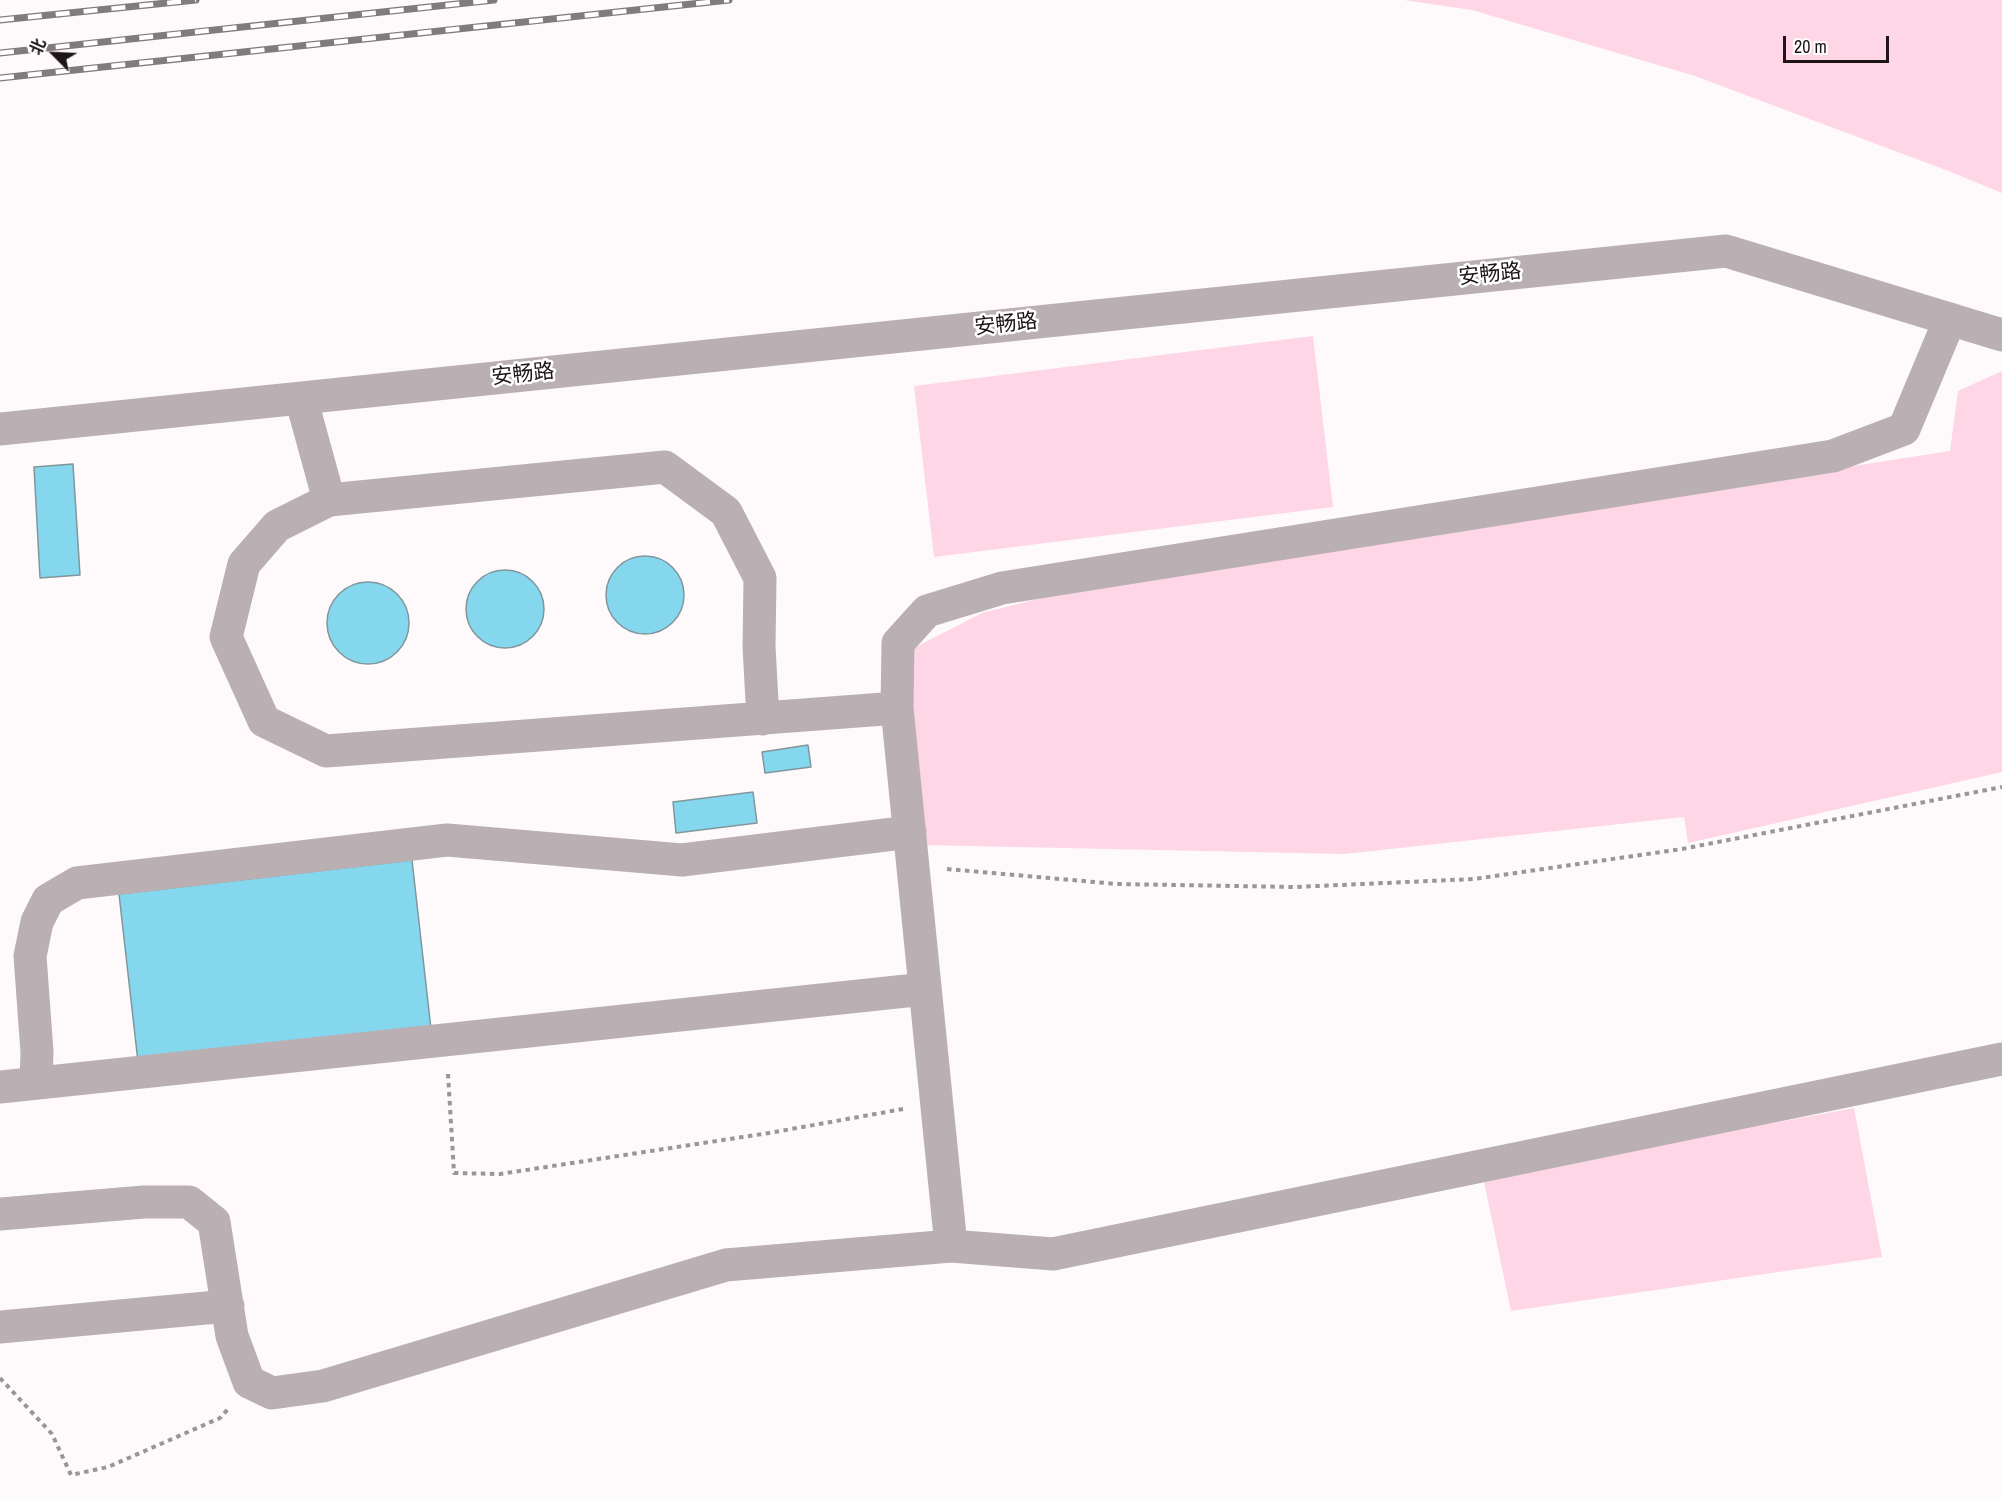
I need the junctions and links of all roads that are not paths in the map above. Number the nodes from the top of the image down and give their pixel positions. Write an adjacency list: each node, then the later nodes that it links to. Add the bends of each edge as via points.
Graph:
1 (1950, 319): 2 (street, 安畅路); 3 (street, 安畅路, via 1726,251); 6 (street, via 1904,429 1833,456 1002,588 927,611 898,643)
2 (2002, 335)
3 (301, 398): 4 (street, 安畅路); 5 (street)
4 (0, 429)
5 (329, 500): 7 (street, via 665,467 726,512 760,578); 7 (street, via 277,526 244,564 226,637 264,721 326,751)
6 (897, 708): 7 (street); 8 (street)
7 (763, 718)
8 (910, 831): 9 (street); 11 (street, via 682,860 447,840 77,883 48,900 37,922 30,956)
9 (926, 989): 11 (street); 14 (street)
10 (2002, 1059): 14 (street, via 1053,1254)
11 (36, 1083): 12 (street)
12 (0, 1087)
13 (0, 1215): 15 (street, via 144,1202 189,1202 214,1222)
14 (951, 1246): 15 (street, via 726,1265 323,1386 272,1393 249,1382 232,1336)
15 (228, 1306): 16 (street)
16 (0, 1327)

